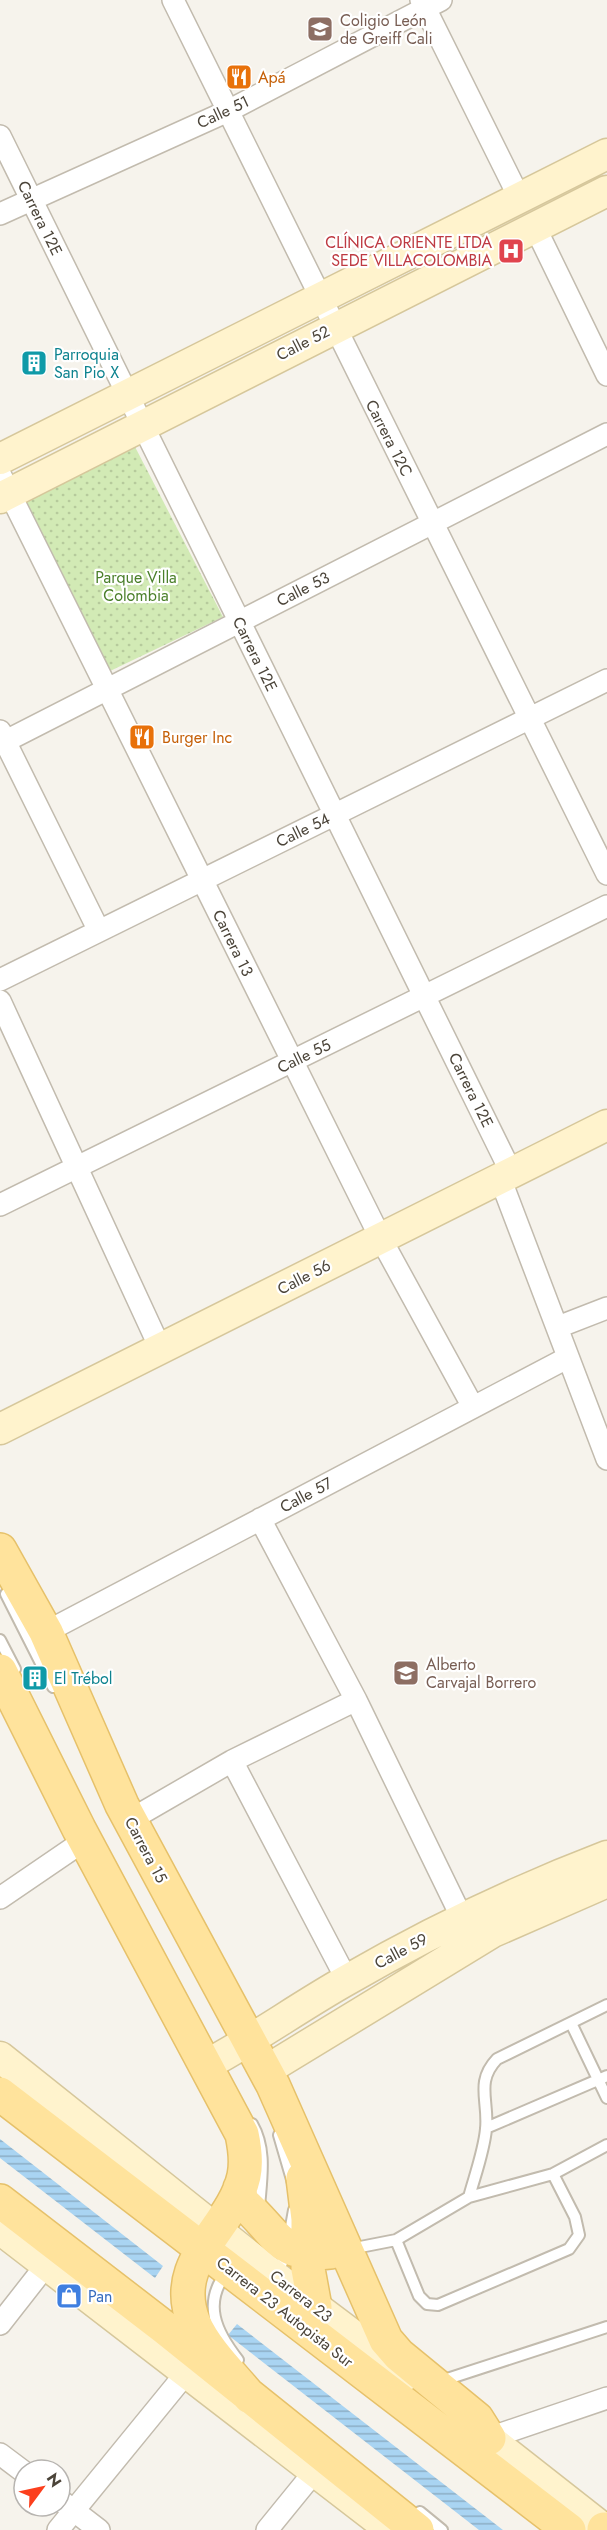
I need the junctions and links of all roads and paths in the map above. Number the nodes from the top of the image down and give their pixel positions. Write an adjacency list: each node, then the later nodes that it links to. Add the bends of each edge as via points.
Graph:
1 (173, 0): 3 (street, Carrera 12C)
2 (429, 3): 3 (street, Calle 51); 7 (street)
3 (228, 111): 8 (street, Calle 51); 11 (street, Carrera 12C)
4 (0, 136): 8 (street, Carrera 12E)
5 (607, 154): 7 (street, Calle 52)
6 (607, 191): 10 (street, Calle 52)
7 (519, 197): 11 (street, Calle 52)
8 (30, 198): 9 (street, Calle 51); 14 (street, Carrera 12E)
9 (0, 213)
10 (535, 227): 12 (street, Calle 52); 13 (street)
11 (319, 297): 12 (street, Carrera 12C); 14 (street, Calle 52)
12 (334, 327): 15 (street, Calle 52); 19 (street, Carrera 12C)
13 (607, 375)
14 (126, 394): 15 (street, Carrera 12E); 17 (street, Calle 52)
15 (141, 426): 18 (street, Calle 52); 20 (street, Carrera 12E)
16 (607, 434): 19 (street, Calle 53)
17 (0, 459)
18 (3, 488): 22 (street, Carrera 13)
19 (432, 523): 20 (street, Calle 53); 23 (street, Carrera 12C)
20 (239, 622): 22 (street, Calle 53); 25 (street, Carrera 12E)
21 (607, 680): 23 (street, Calle 54)
22 (107, 689): 24 (street, Calle 53); 27 (street, Carrera 13)
23 (529, 718): 25 (street, Calle 54); 26 (street, Carrera 12C)
24 (2, 739): 29 (street)
25 (334, 814): 27 (street, Calle 54); 31 (street, Carrera 12E)
26 (607, 874)
27 (201, 880): 29 (street, Calle 54); 33 (street, Carrera 13)
28 (607, 906): 31 (street, Calle 55)
29 (99, 931): 30 (street, Calle 54)
30 (0, 980)
31 (424, 996): 33 (street, Calle 55); 36 (street, Carrera 12E)
32 (0, 1001): 35 (street)
33 (292, 1061): 35 (street, Calle 55); 38 (street, Carrera 13)
34 (607, 1125): 36 (street, Calle 56)
35 (77, 1167): 37 (street, Calle 55); 41 (street)
36 (506, 1175): 38 (street, Calle 56); 40 (street, Carrera 12E)
37 (0, 1205)
38 (381, 1239): 41 (street, Calle 56); 43 (street, Carrera 13)
39 (607, 1308): 40 (street)
40 (558, 1327): 42 (street, Carrera 12E)
41 (161, 1350): 44 (street, Calle 56)
42 (567, 1358): 43 (street, Calle 57); 45 (street, Carrera 12E)
43 (473, 1407): 46 (street, Calle 57)
44 (0, 1429)
45 (607, 1459)
46 (260, 1519): 49 (street, Calle 57); 53 (street)
47 (0, 1550): 49 (main road, Carrera 15)
48 (0, 1582): 52 (lane)
49 (46, 1632): 56 (main road, Carrera 15)
50 (0, 1640): 51 (lane)
51 (10, 1676): 57 (main road, Carrera 15)
52 (58, 1699)
53 (356, 1700): 54 (street); 61 (street)
54 (232, 1761): 56 (street); 62 (street)
55 (102, 1790): 56 (lane)
56 (131, 1836): 65 (main road, Carrera 15)
57 (85, 1840): 60 (street); 65 (main road, Carrera 15)
58 (607, 1856): 61 (street, Calle 59)
59 (607, 1882): 61 (street, Calle 59)
60 (0, 1898)
61 (478, 1920): 62 (street, Calle 59); 65 (street, Calle 59)
62 (347, 1980): 65 (street, Calle 59)
63 (607, 2006): 64 (lane)
64 (571, 2023): 67 (lane); 72 (lane, via 497,2059 486,2070)
65 (230, 2055): 74 (main road, Carrera 15); 76 (main road, Carrera 15, via 243,2134 245,2166)
66 (0, 2057): 79 (street)
67 (603, 2078): 69 (lane); 72 (lane)
68 (0, 2094): 79 (main road, Carrera 23 Autopista Sur)
69 (607, 2098)
70 (245, 2112): 82 (lane, via 260,2137 262,2150)
71 (274, 2125): 84 (lane, via 297,2195)
72 (486, 2128): 77 (lane)
73 (607, 2145): 75 (lane)
74 (298, 2147): 83 (main road); 84 (main road, via 307,2204)
75 (553, 2174): 77 (lane); 80 (lane, via 575,2217 579,2235 569,2248 438,2305 428,2304 419,2296)
76 (240, 2188): 79 (main road, Carrera 15); 82 (main road)
77 (469, 2197): 80 (lane)
78 (0, 2201): 81 (main road)
79 (209, 2239): 82 (main road, Carrera 23 Autopista Sur); 90 (main road, Carrera 15, via 192,2268 189,2289 194,2322 204,2340)
80 (396, 2240): 83 (lane)
81 (26, 2241): 86 (street); 89 (street); 90 (main road)
82 (246, 2242): 84 (main road, Carrera 23 Autopista Sur); 84 (main road); 90 (lane, via 217,2285 214,2310 216,2326)
83 (346, 2250): 84 (main road); 91 (main road, via 386,2340)
84 (286, 2271): 85 (main road, via 308,2270); 88 (lane); 101 (main road, Carrera 23 Autopista Sur)
85 (315, 2307): 93 (street, Carrera 23)
86 (0, 2324)
87 (607, 2327): 91 (lane)
88 (294, 2336)
89 (187, 2372): 94 (street); 95 (street)
90 (247, 2382): 97 (main road)
91 (432, 2384): 93 (main road, via 477,2420)
92 (607, 2398): 93 (street)
93 (489, 2438): 102 (street, Carrera 23)
94 (315, 2471): 97 (street); 99 (street)
95 (72, 2499)
96 (72, 2509): 98 (street)
97 (401, 2521): 100 (lane)
98 (99, 2530)
99 (267, 2530)
100 (442, 2530)
101 (569, 2530)
102 (604, 2530)

